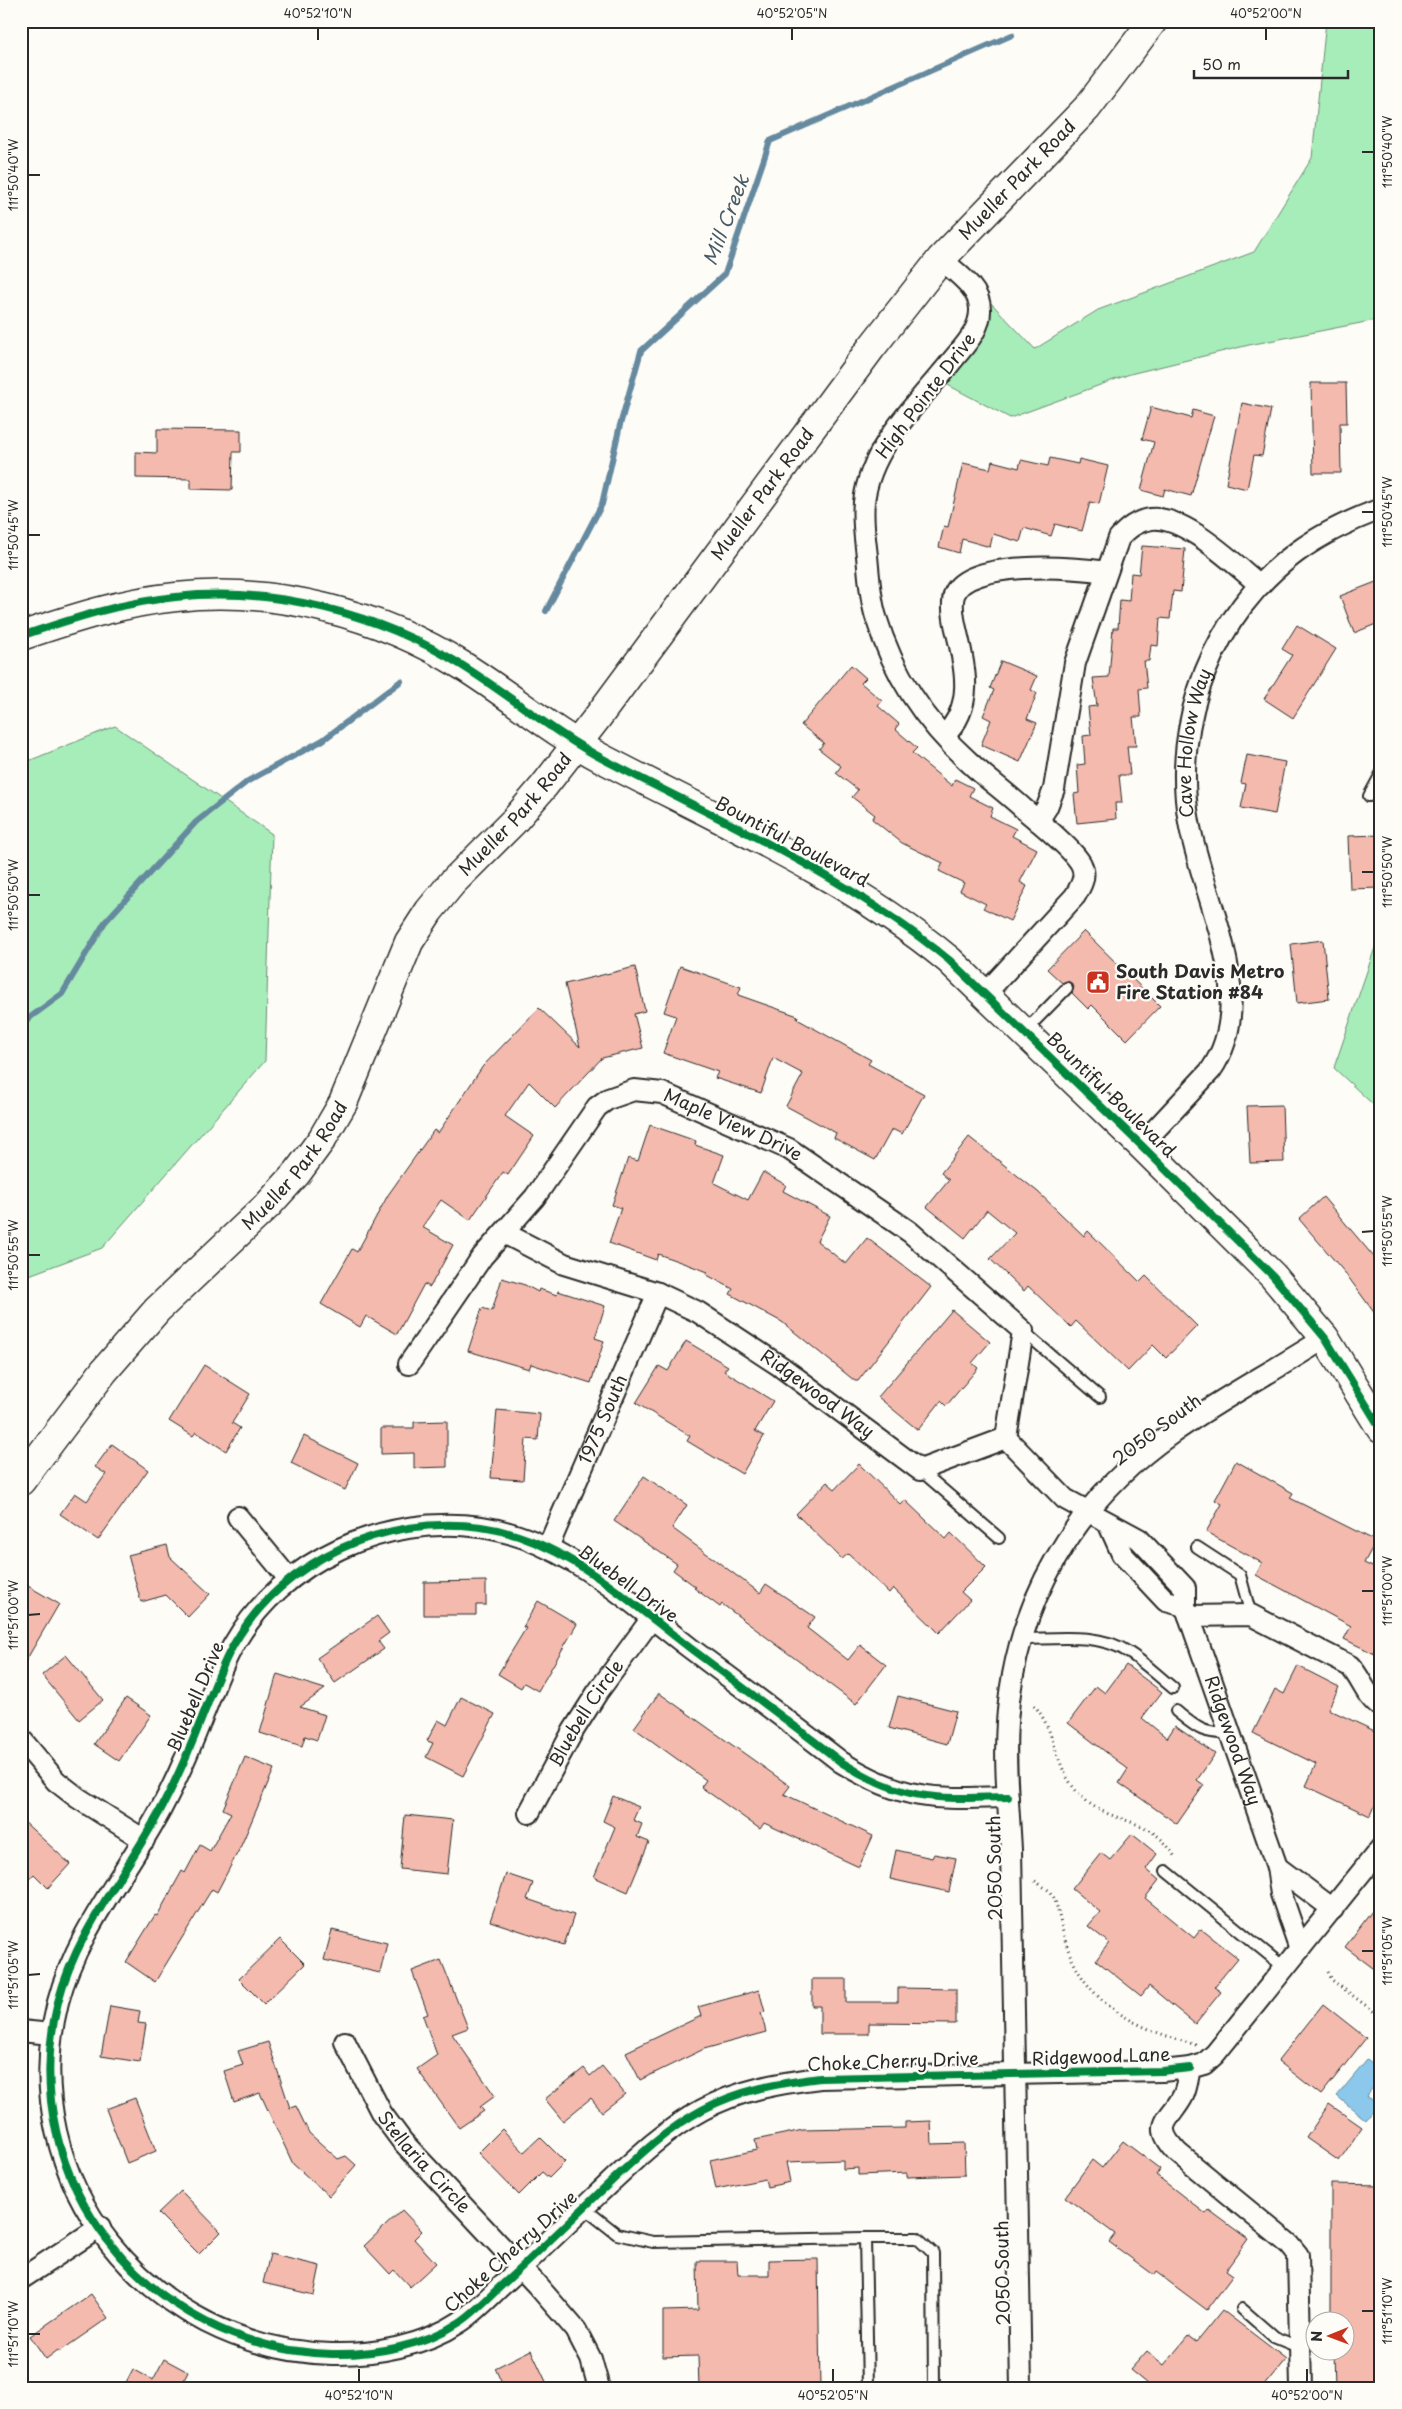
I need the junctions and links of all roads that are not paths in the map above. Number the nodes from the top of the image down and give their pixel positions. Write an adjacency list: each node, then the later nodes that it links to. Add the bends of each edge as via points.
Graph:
1 (1153, 21): 2 (main road, Mueller Park Road, via 1086,108)
2 (941, 259): 7 (street, High Pointe Drive, via 979,298 980,319 972,337 885,446 866,485 863,520 870,586 882,638 901,681); 8 (main road, Mueller Park Road)
3 (1381, 509): 5 (street, Cave Hollow Way, via 1316,539 1295,553)
4 (1106, 572): 5 (street, via 1119,538 1128,528 1140,521 1154,519 1180,526 1198,536); 7 (street, via 1061,566 1006,569 975,578 957,589 953,612 964,666 964,697 959,720); 11 (street, via 1075,663 1054,789)
5 (1260, 585): 15 (street, Cave Hollow Way, via 1230,624 1207,668 1193,711 1185,769 1189,822 1229,974 1231,997 1225,1040 1218,1061 1205,1078)
6 (21, 636): 8 (main road, Bountiful Boulevard, via 104,610 177,597 257,597 330,609 380,624 421,642 463,665)
7 (944, 736): 11 (street, High Pointe Drive, via 970,764)
8 (577, 742): 13 (main road, Bountiful Boulevard, via 602,759 847,886 917,934); 25 (main road, Mueller Park Road, via 514,821 452,883 419,926 389,986 343,1103 297,1173 268,1205 157,1310 104,1371)
9 (1381, 774): 10 (lane)
10 (1369, 796)
11 (1038, 821): 13 (street, High Pointe Drive, via 1080,863 1084,874 1082,884 1075,896)
12 (1067, 988): 14 (lane)
13 (985, 994): 14 (main road, Bountiful Boulevard)
14 (1024, 1032): 15 (main road, Bountiful Boulevard)
15 (1141, 1145): 19 (main road, Bountiful Boulevard, via 1273,1276)
16 (504, 1233): 17 (street, Ridgewood Way, via 564,1264); 18 (street, Maple View Drive, via 535,1197 597,1107 620,1093 648,1090 662,1093 789,1149 910,1232); 20 (street, Maple View Drive, via 482,1256)
17 (658, 1293): 24 (street, Ridgewood Way, via 698,1312 736,1336); 29 (street, 1975 South)
18 (1023, 1330): 21 (lane); 23 (street)
19 (1325, 1338): 22 (main road, Bountiful Boulevard); 26 (street, 2050 South, via 1170,1434 1124,1471)
20 (409, 1364)
21 (1100, 1397)
22 (1381, 1429)
23 (1006, 1438): 24 (street); 26 (street, Ridgewood Way, via 1066,1500)
24 (920, 1470): 28 (lane)
25 (21, 1481)
26 (1086, 1511): 32 (street, Ridgewood Way, via 1138,1539 1185,1588); 35 (street, 2050 South, via 1050,1566)
27 (238, 1517): 31 (street)
28 (999, 1538)
29 (548, 1547): 31 (street, Bluebell Drive, via 484,1527 452,1524 419,1526 359,1540 310,1563); 34 (street, Bluebell Drive, via 575,1562)
30 (1197, 1547): 33 (lane, via 1240,1575)
31 (289, 1578): 43 (street, Bluebell Drive, via 257,1610 235,1641 183,1765)
32 (1187, 1611): 33 (street); 39 (street, Ridgewood Way)
33 (1251, 1615): 37 (street, via 1350,1666 1359,1675 1369,1696)
34 (652, 1618): 41 (street, Bluebell Drive, via 841,1762 869,1779 908,1794 932,1798); 42 (street, Bluebell Circle, via 596,1693)
35 (1021, 1639): 36 (lane, via 1106,1642 1127,1651); 41 (street, 2050 South, via 1007,1722)
36 (1173, 1688)
37 (1381, 1707)
38 (1176, 1711): 39 (lane, via 1210,1733)
39 (1230, 1733): 45 (street, Ridgewood Way)
40 (21, 1739): 43 (street, via 63,1786)
41 (1008, 1797): 54 (street, 2050 South)
42 (529, 1813)
43 (144, 1840): 51 (street, Choke Cherry Drive, via 84,1934 70,1965)
44 (1381, 1848): 47 (street, Ridgewood Lane)
45 (1277, 1867): 47 (street); 48 (street, Ridgewood Way, via 1280,1894)
46 (1166, 1872): 49 (lane)
47 (1333, 1909): 48 (street, Ridgewood Lane)
48 (1300, 1950): 49 (street, Ridgewood Lane)
49 (1284, 1968): 53 (street, Ridgewood Lane, via 1215,2054 1204,2064)
50 (21, 2030): 51 (street)
51 (51, 2034): 56 (street, Choke Cherry Drive, via 50,2069 58,2136 82,2199)
52 (345, 2042): 58 (street, Stellaria Circle, via 382,2114 402,2141)
53 (1190, 2068): 54 (street, Ridgewood Lane); 61 (street, Ridgewood Lane, via 1183,2096 1167,2116 1164,2130 1168,2144 1289,2244 1298,2255)
54 (1013, 2074): 55 (street, Choke Cherry Drive, via 820,2078 778,2083 737,2094 701,2110 668,2132); 65 (street, 2050 South)
55 (584, 2208): 57 (lane, via 617,2234 653,2242); 58 (street, Choke Cherry Drive)
56 (100, 2227): 58 (street, Choke Cherry Drive, via 112,2247 144,2281 194,2317 227,2333 297,2351 369,2352 431,2336 458,2324); 59 (street)
57 (865, 2238): 63 (lane); 64 (lane, via 917,2238 933,2253)
58 (521, 2268): 62 (street, Stellaria Circle, via 576,2330 591,2359)
59 (21, 2279)
60 (1242, 2309): 61 (lane, via 1274,2338)
61 (1301, 2348): 66 (street, Ridgewood Lane)
62 (600, 2388)
63 (868, 2388)
64 (934, 2388)
65 (1021, 2388)
66 (1301, 2388)

